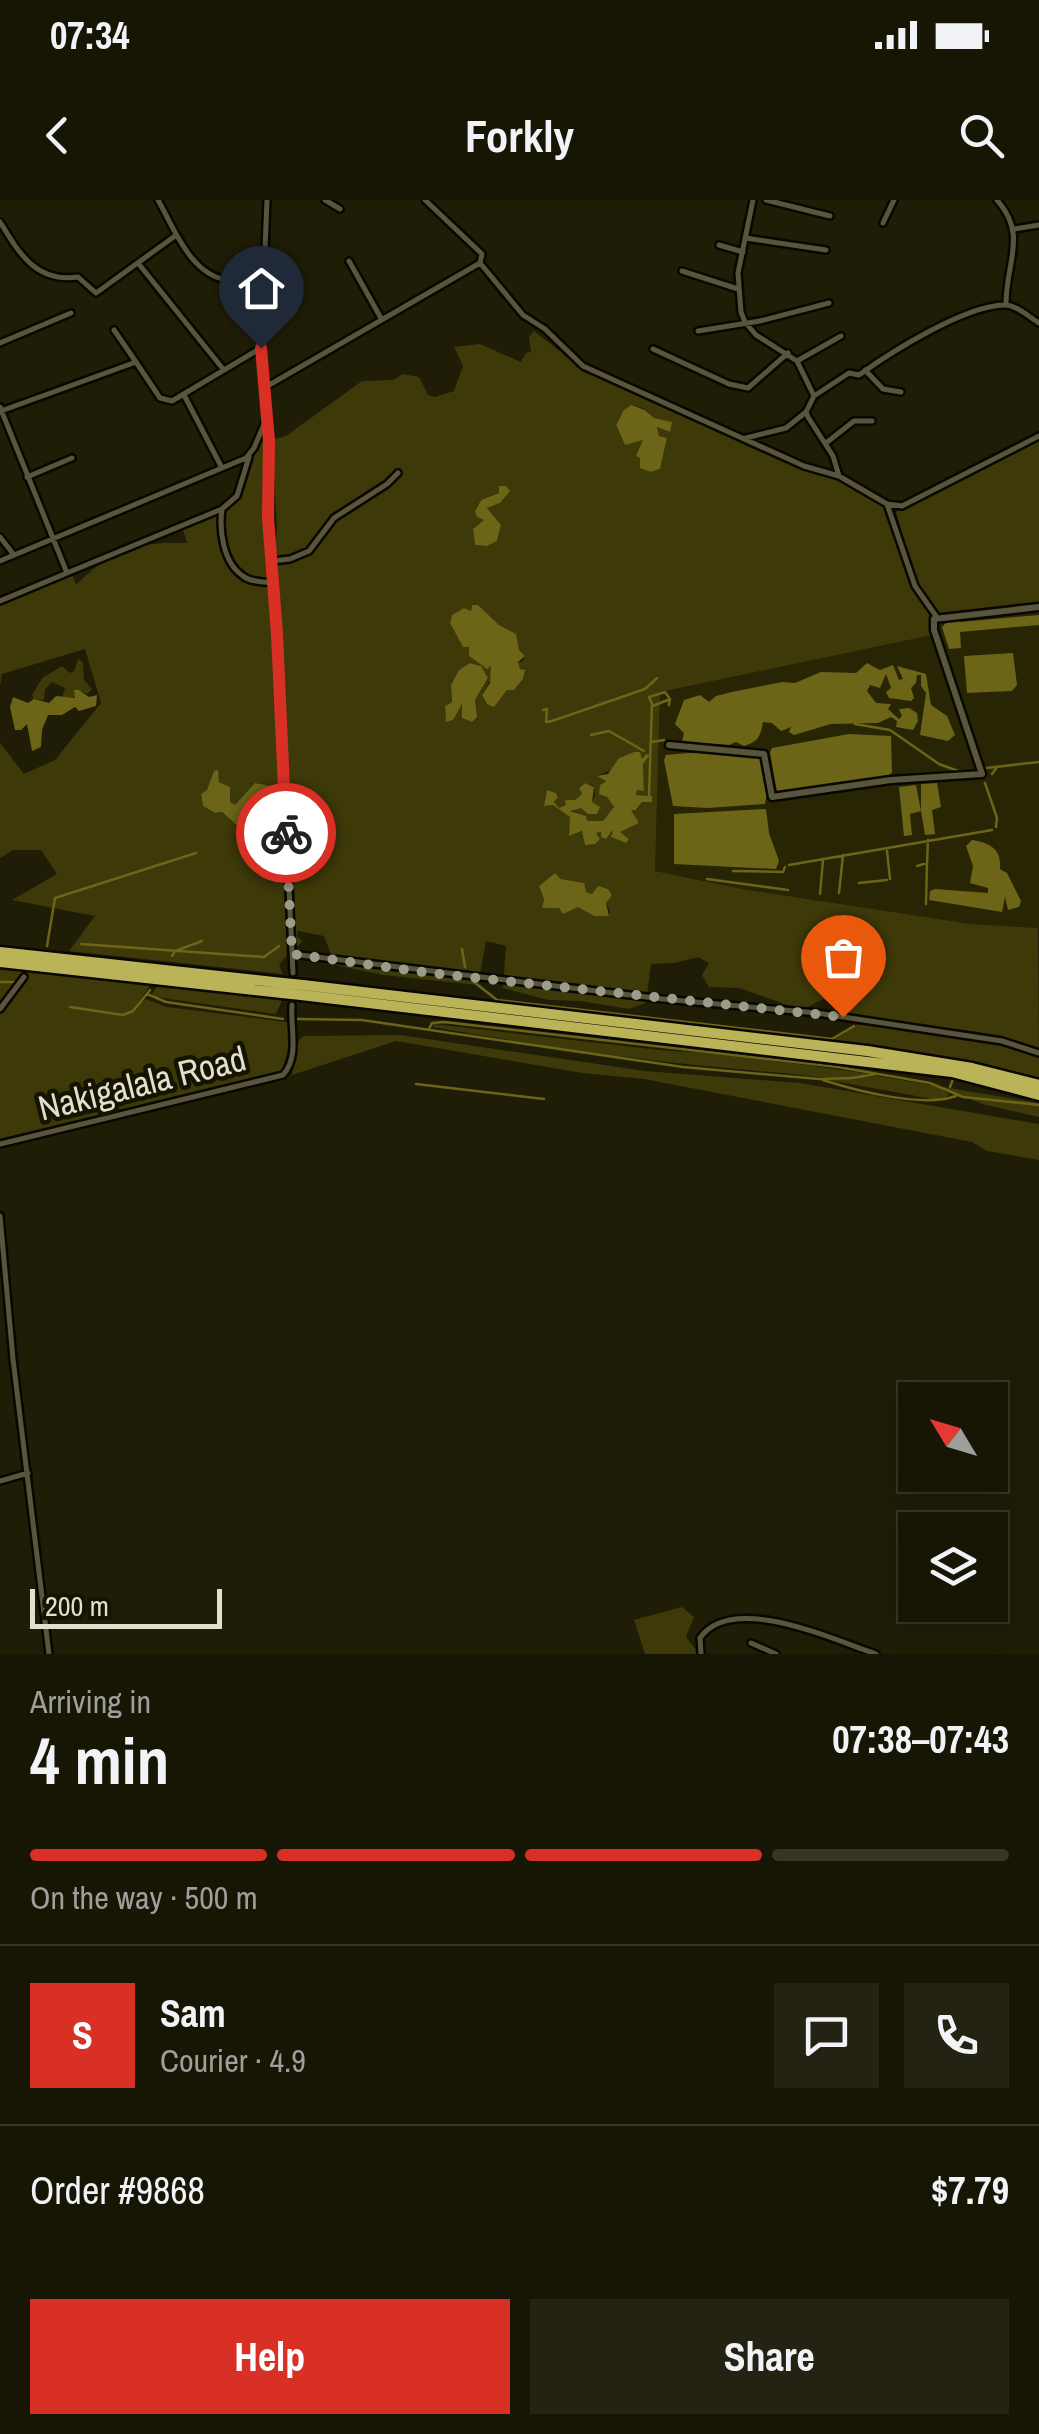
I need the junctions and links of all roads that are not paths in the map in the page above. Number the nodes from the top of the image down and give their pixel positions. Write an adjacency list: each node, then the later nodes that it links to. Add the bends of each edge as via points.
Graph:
1 (158, 200): 15 (street)
2 (267, 200): 20 (street)
3 (325, 200): 9 (street)
4 (425, 200): 23 (street, via 479,250)
5 (752, 200): 16 (street)
6 (766, 200): 10 (street)
7 (894, 200): 12 (street)
8 (997, 200): 14 (street)
9 (340, 209)
10 (830, 216)
11 (0, 222): 21 (street, via 32,267 78,277 92,292)
12 (883, 223)
13 (1039, 224): 14 (street)
14 (1015, 229): 27 (street)
15 (175, 236): 20 (street, via 223,280); 21 (street)
16 (745, 238): 18 (street); 19 (street)
17 (718, 245): 19 (street)
18 (826, 250)
19 (742, 252): 25 (street)
20 (264, 260): 36 (street)
21 (138, 262): 41 (street)
22 (349, 262): 29 (street)
23 (480, 263): 29 (street); 53 (street, via 523,315 583,366)
24 (682, 272): 25 (street)
25 (738, 289): 30 (street)
26 (828, 303): 30 (street)
27 (1006, 304): 31 (street); 42 (street, via 940,325)
28 (71, 313): 35 (street)
29 (382, 320): 43 (street)
30 (745, 322): 33 (street); 38 (street)
31 (1039, 322)
32 (114, 330): 40 (street)
33 (698, 331)
34 (841, 336): 39 (street)
35 (0, 343)
36 (261, 348): 41 (street); 43 (street)
37 (653, 348): 38 (street, via 748,388)
38 (788, 353): 39 (street)
39 (797, 361): 46 (street)
40 (136, 362): 45 (street, via 163,401); 47 (street)
41 (223, 369): 45 (street)
42 (865, 370): 44 (street, via 883,389); 46 (street)
43 (264, 388): 49 (street)
44 (901, 392)
45 (183, 394): 57 (street)
46 (814, 396): 48 (street)
47 (1, 409): 51 (street)
48 (806, 412): 53 (street, via 786,428); 54 (street)
49 (266, 420): 55 (street); 67 (street)
50 (872, 421): 54 (street, via 854,421)
51 (2, 424): 60 (street)
52 (1039, 436): 61 (street, via 924,498)
53 (746, 438): 59 (street)
54 (826, 443): 59 (street)
55 (250, 454): 57 (street); 62 (street, via 237,496)
56 (72, 458): 60 (street)
57 (222, 468): 64 (street)
58 (398, 473): 67 (street, via 334,518 309,552)
59 (839, 476): 61 (street)
60 (27, 477): 64 (street)
61 (887, 504): 72 (street, via 915,586)
62 (222, 510): 68 (street); 69 (street, via 231,564 245,578)
63 (0, 537): 65 (street)
64 (54, 537): 65 (street); 68 (street)
65 (14, 555): 66 (street)
66 (0, 560)
67 (272, 561): 69 (street)
68 (67, 573): 70 (street)
69 (274, 583): 75 (street)
70 (0, 601)
71 (1039, 606): 72 (street)
72 (936, 616): 73 (street, via 934,630 982,774 772,797 764,754)
73 (669, 746)
74 (0, 952): 79 (highway)
75 (292, 954): 77 (street); 83 (street, via 817,1014 1002,1041)
76 (0, 962): 79 (highway)
77 (293, 973)
78 (24, 977): 82 (street)
79 (283, 988): 80 (highway, bridge)
80 (302, 990): 84 (highway, via 868,1051); 85 (highway, via 952,1072)
81 (292, 1005): 86 (street, Nakigalala Road, via 294,1043 283,1075)
82 (0, 1009)
83 (1039, 1053)
84 (1039, 1085)
85 (1039, 1094)
86 (0, 1144)
87 (0, 1216): 88 (street)
88 (8, 1305): 89 (street); 90 (street)
89 (0, 1306)
90 (28, 1473): 91 (street); 93 (street)
91 (0, 1480)
92 (750, 1643): 95 (street)
93 (49, 1654)
94 (701, 1654): 96 (street, via 700,1638 712,1624 746,1617)
95 (776, 1654)
96 (876, 1654)

